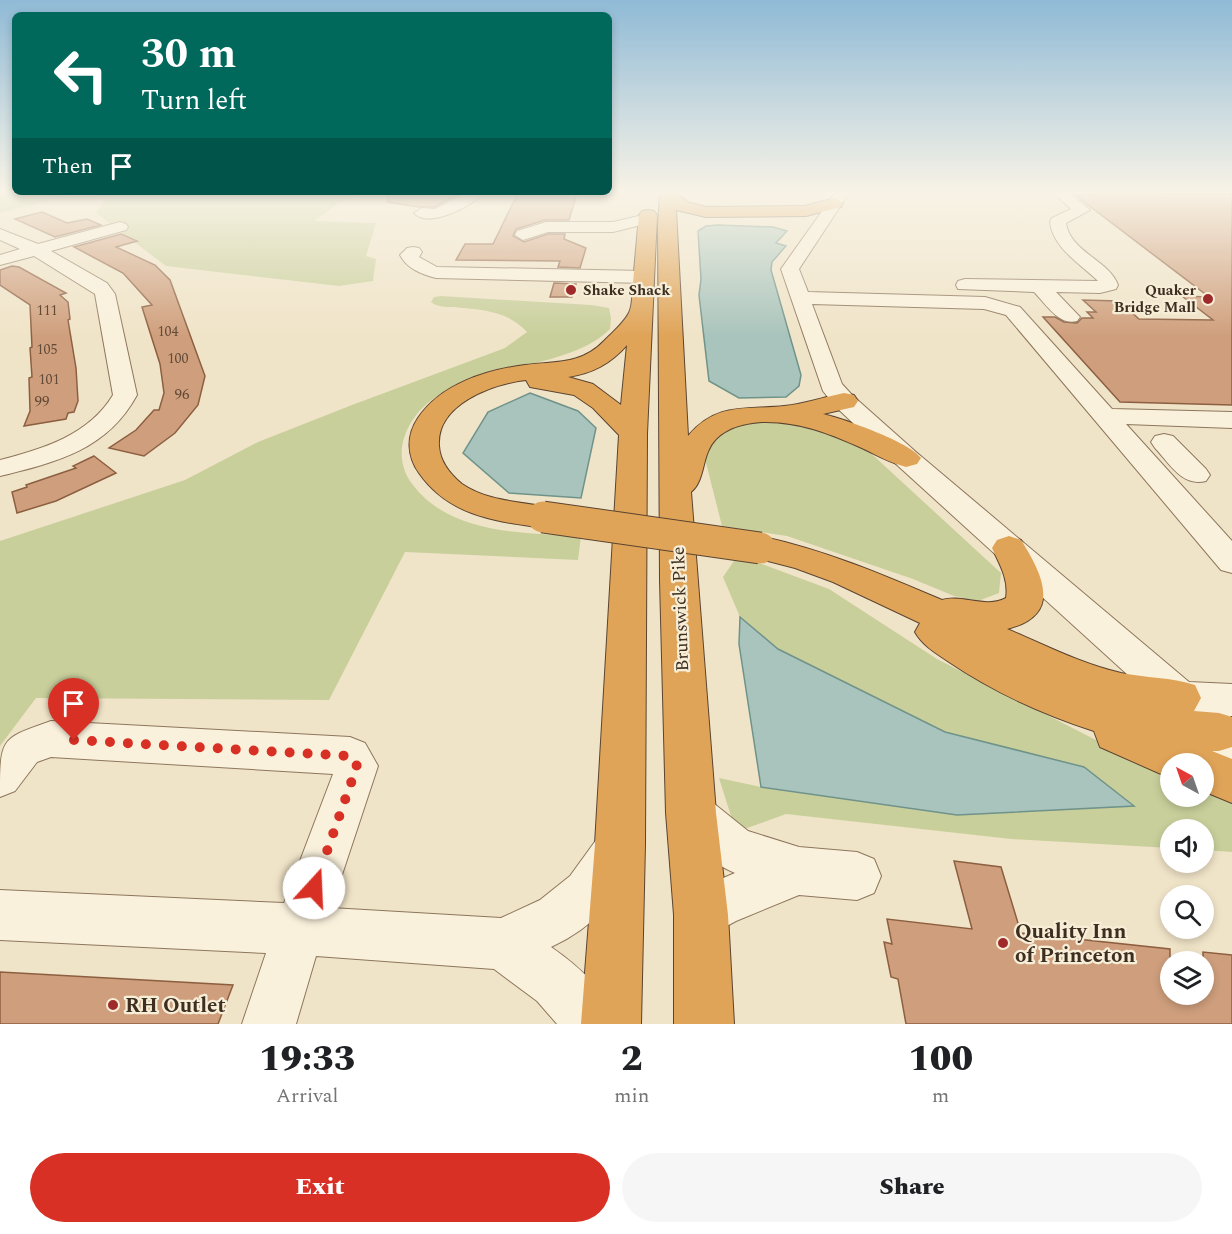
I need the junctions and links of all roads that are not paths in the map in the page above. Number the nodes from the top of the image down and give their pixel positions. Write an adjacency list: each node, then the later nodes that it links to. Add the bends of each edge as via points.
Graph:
1 (15, 241): 7 (street)
2 (70, 241): 7 (street)
3 (646, 241): 10 (highway)
4 (679, 241): 25 (highway, Brunswick Pike)
5 (809, 241): 12 (street, via 791,267)
6 (1067, 241): 11 (street, via 1109,285)
7 (36, 250): 9 (street); 23 (street, via 92,280 105,294 125,395 110,418 76,442)
8 (412, 252): 10 (street, via 416,278 523,287 530,284 533,275)
9 (0, 260)
10 (644, 277): 13 (highway)
11 (1039, 286): 12 (street); 14 (street)
12 (797, 290): 16 (street, via 826,376); 18 (street, via 1005,307 1016,314)
13 (642, 312): 15 (highway, via 608,354 588,364 496,378); 20 (highway)
14 (1070, 318)
15 (453, 400): 20 (highway, via 507,383 560,383 600,398); 28 (highway, bridge, via 435,414 425,432 425,454 449,489 478,505 543,518 760,548 831,567)
16 (844, 401): 17 (highway); 22 (street)
17 (770, 415): 22 (highway, via 826,423); 25 (highway, via 726,421 702,437 690,460)
18 (1105, 416): 19 (street); 27 (street)
19 (1232, 420)
20 (633, 434): 36 (highway)
21 (1164, 442): 24 (street)
22 (906, 458): 26 (street)
23 (0, 468)
24 (1196, 475)
25 (676, 507): 35 (highway, Brunswick Pike)
26 (1009, 548): 28 (highway, via 1024,577 1026,592 1020,607 1010,614 970,616); 30 (street)
27 (1232, 562)
28 (891, 594): 29 (highway, via 929,628); 30 (highway, via 1078,678 1123,691)
29 (1023, 686): 31 (highway, via 1121,720); 32 (highway, via 1093,724)
30 (1180, 698): 31 (street)
31 (1224, 735): 34 (highway)
32 (1162, 753)
33 (0, 777): 41 (street, via 23,748 51,739 350,756 357,766)
34 (1232, 781)
35 (691, 813): 37 (street, via 735,850); 40 (highway, Brunswick Pike)
36 (620, 844): 42 (street, via 587,892 558,918); 45 (highway)
37 (799, 872): 38 (street); 40 (street)
38 (857, 876)
39 (0, 915): 41 (street)
40 (701, 915): 46 (highway, Brunswick Pike)
41 (299, 929): 42 (street); 43 (street)
42 (502, 944): 44 (street, via 556,982)
43 (268, 1024)
44 (592, 1024)
45 (611, 1024)
46 (704, 1024)

